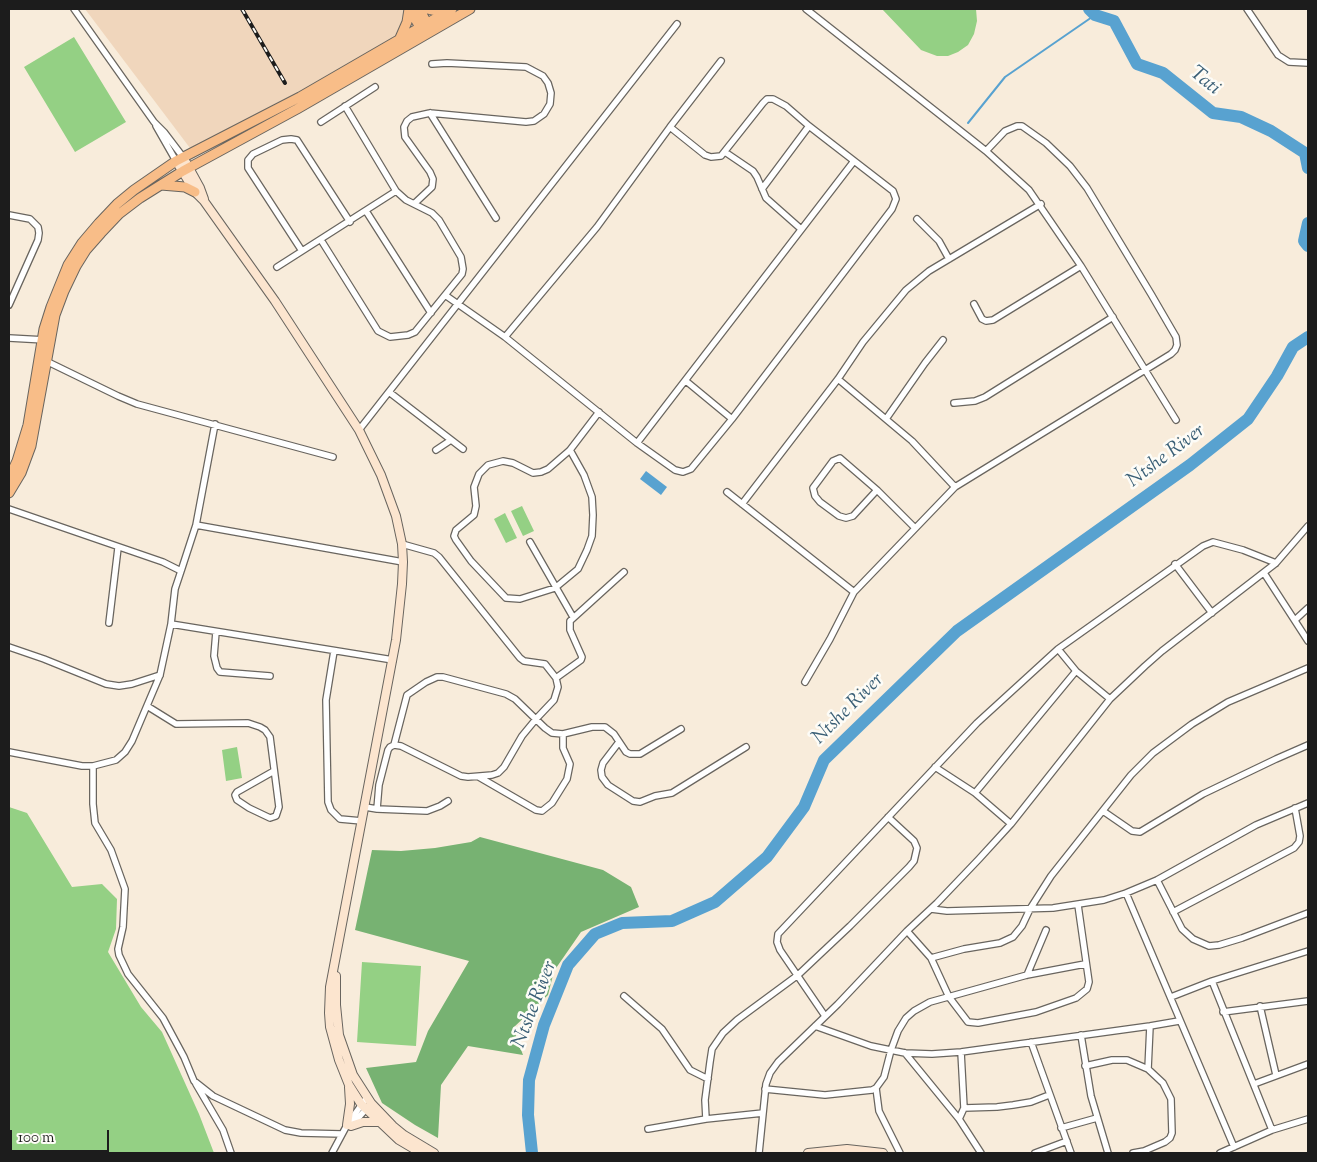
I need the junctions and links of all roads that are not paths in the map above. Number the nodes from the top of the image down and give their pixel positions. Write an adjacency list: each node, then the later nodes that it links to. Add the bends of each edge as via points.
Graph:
1 (74, 9): 24 (street)
2 (409, 9): 10 (main road); 12 (main road)
3 (419, 9): 10 (main road)
4 (428, 9): 8 (main road)
5 (470, 9): 11 (main road)
6 (806, 9): 22 (street)
7 (1247, 9): 14 (street, via 1278,55 1289,62)
8 (450, 10): 10 (main road)
9 (676, 24): 46 (street)
10 (423, 25): 11 (main road); 12 (main road)
11 (429, 34): 26 (main road)
12 (400, 38): 24 (main road, via 300,97)
13 (721, 61): 21 (street)
14 (1308, 63)
15 (432, 64): 18 (street, via 526,67 543,76 551,93 550,104 544,114 534,121)
16 (375, 87): 17 (street)
17 (345, 106): 19 (street); 29 (street)
18 (430, 113): 32 (street, via 412,117 407,121 404,132 433,179 432,187); 36 (street)
19 (320, 122)
20 (809, 126): 23 (street, via 778,101 767,99); 25 (street); 28 (street)
21 (670, 127): 23 (street, via 706,155 716,158); 51 (street, via 597,227)
22 (986, 151): 33 (street, via 1019,179); 56 (street, via 1005,131 1022,126 1046,143 1083,183 1177,340 1173,352)
23 (725, 152): 28 (street, via 753,171)
24 (180, 159): 26 (street); 53 (main road, via 117,204 82,243 59,285 51,307)
25 (854, 162): 39 (street); 62 (street, via 893,191 896,199 892,209)
26 (186, 169): 27 (main road); 30 (street); 31 (street)
27 (161, 185): 30 (main road, via 185,187); 53 (main road, via 120,214 86,250 64,291)
28 (762, 189): 39 (street, via 770,202)
29 (396, 191): 32 (street); 34 (street)
30 (195, 192): 31 (street)
31 (204, 201): 66 (street, via 275,301)
32 (416, 204): 45 (street, via 438,220 463,263 462,274)
33 (1040, 204): 42 (street); 43 (street)
34 (366, 212): 38 (street); 49 (street)
35 (9, 215): 48 (street, via 30,219 39,233)
36 (496, 218)
37 (917, 219): 42 (street, via 939,241)
38 (350, 222): 40 (street); 41 (street, via 297,140 282,140 253,154 248,160 248,168)
39 (801, 229): 58 (street)
40 (321, 240): 41 (street); 49 (street, via 381,334 390,337 408,335 415,332)
41 (302, 251): 44 (street)
42 (948, 259): 57 (street, via 906,290 863,342)
43 (1081, 266): 47 (street, via 993,320 982,319); 50 (street)
44 (278, 267)
45 (446, 295): 46 (street); 49 (street)
46 (458, 304): 51 (street); 59 (street)
47 (974, 304)
48 (9, 305)
49 (432, 313)
50 (1113, 317): 56 (street); 60 (street, via 985,398)
51 (504, 337): 61 (street)
52 (9, 338): 53 (street)
53 (46, 340): 55 (main road); 73 (main road, via 28,425)
54 (943, 340): 63 (street)
55 (46, 361): 65 (street, via 137,404); 77 (main road, via 31,446)
56 (1146, 370): 64 (street); 74 (street)
57 (838, 379): 63 (street); 78 (street)
58 (686, 381): 62 (street); 68 (street)
59 (389, 392): 66 (street); 67 (street)
60 (954, 404)
61 (599, 412): 68 (street); 71 (street)
62 (732, 419): 68 (street, via 691,469 683,472 675,470)
63 (886, 419): 74 (street, via 912,441)
64 (1176, 420)
65 (215, 424): 72 (street); 80 (street)
66 (359, 430): 84 (street, via 390,498)
67 (451, 440): 69 (street); 70 (street)
68 (637, 443)
69 (463, 449)
70 (436, 450)
71 (570, 450): 92 (street, via 592,497 592,536 578,569); 92 (street, via 541,472 533,473 503,461 488,465 479,474 474,487 474,515 456,530 454,536 471,561 506,598 520,599)
72 (334, 458)
73 (9, 478)
74 (955, 487): 82 (street)
75 (877, 490): 75 (street, via 854,516 846,518 820,502 813,488 833,461 840,458); 82 (street)
76 (727, 492): 78 (street)
77 (9, 493)
78 (742, 504): 93 (street)
79 (9, 509): 85 (street)
80 (196, 525): 86 (street); 89 (street)
81 (1308, 526): 87 (street)
82 (915, 528): 93 (street)
83 (530, 542): 92 (street)
84 (402, 544): 86 (street); 110 (street, via 439,557 520,658 545,664)
85 (118, 548): 89 (street); 98 (street)
86 (403, 562): 105 (street)
87 (1276, 563): 88 (street, via 1213,542); 91 (street)
88 (1175, 564): 95 (street); 103 (street)
89 (181, 571): 99 (street, via 175,589)
90 (624, 572): 96 (street)
91 (1264, 573): 95 (street); 97 (street)
92 (555, 588): 96 (street)
93 (854, 592): 111 (street)
94 (1308, 608): 97 (street)
95 (1212, 613): 112 (street, via 1144,666)
96 (573, 616): 110 (street, via 568,625 582,657)
97 (1296, 619): 101 (street)
98 (108, 624)
99 (171, 624): 100 (street); 108 (street)
100 (216, 632): 104 (street); 109 (street, via 214,656 220,672)
101 (1308, 641)
102 (9, 646): 108 (street, via 106,684 132,684)
103 (1058, 649): 107 (street); 123 (street, via 977,722)
104 (334, 651): 105 (street); 134 (street, via 326,700 328,802 340,819)
105 (393, 660): 129 (street)
106 (1308, 668): 132 (street, via 1228,702 1192,724 1153,753)
107 (1076, 671): 112 (street); 126 (street)
108 (160, 675): 113 (street)
109 (270, 676)
110 (556, 678): 114 (street, via 558,687 554,700)
111 (804, 682)
112 (1110, 700): 135 (street)
113 (146, 706): 122 (street, via 125,752 116,760); 124 (street, via 176,724 248,723 260,727 270,737)
114 (536, 719): 116 (street, via 552,732); 118 (street, via 506,694 437,677 408,695); 125 (street, via 498,773)
115 (680, 728): 117 (street, via 640,754 630,754)
116 (563, 734): 117 (street, via 605,727); 125 (street, via 563,748 570,764 568,773 564,786 542,811)
117 (619, 742): 120 (street, via 603,763 602,777 608,785 640,802 672,793)
118 (394, 745): 125 (street, via 461,776); 131 (street, via 388,750 382,772)
119 (1308, 745): 132 (street, via 1203,794 1140,832 1132,831)
120 (746, 747)
121 (9, 752): 122 (street)
122 (93, 766): 172 (street, via 95,824 112,850 125,889 119,955 128,974 163,1018)
123 (935, 767): 126 (street); 133 (street)
124 (274, 771): 124 (street, via 280,807 276,816 270,818 249,808 235,796)
125 (479, 777)
126 (975, 793): 135 (street)
127 (448, 801): 131 (street, via 427,811)
128 (1308, 803): 130 (street)
129 (364, 807): 131 (street); 134 (street)
130 (1295, 808): 136 (street); 141 (street, via 1300,836 1294,848)
131 (377, 809)
132 (1103, 811): 140 (street, via 1051,876)
133 (888, 817): 149 (street, via 778,934 778,946); 149 (street, via 914,842 917,848 914,860)
134 (362, 821): 147 (street)
135 (1011, 824): 139 (street)
136 (1156, 880): 137 (street); 141 (street)
137 (1126, 893): 138 (street); 154 (street)
138 (1078, 905): 140 (street); 148 (street)
139 (931, 909): 140 (street); 144 (street)
140 (1030, 909): 146 (street, via 1017,932 1006,940)
141 (1173, 912): 142 (street, via 1188,935 1209,946 1242,938)
142 (1308, 913)
143 (1046, 930): 150 (street)
144 (907, 931): 146 (street); 158 (street)
145 (1308, 951): 151 (street)
146 (931, 958): 153 (street)
147 (336, 959): 174 (street, via 329,1001 330,1027); 178 (street, via 339,1035 348,1064)
148 (1085, 964): 150 (street); 153 (street, via 1089,985 1085,992 1036,1012 974,1024)
149 (798, 975): 158 (street); 171 (street, via 722,1033 712,1049)
150 (1027, 975): 153 (street)
151 (1212, 981): 154 (street); 157 (street)
152 (624, 996): 171 (street, via 666,1034 690,1070)
153 (949, 997): 164 (street, via 930,1002 906,1018)
154 (1171, 997): 159 (street)
155 (1308, 1000): 156 (street)
156 (1260, 1006): 157 (street); 170 (street)
157 (1223, 1012): 173 (street)
158 (825, 1016): 160 (street)
159 (1179, 1021): 161 (street); 192 (street)
160 (815, 1026): 164 (street); 176 (street, via 773,1067)
161 (1150, 1026): 162 (street); 169 (street)
162 (1081, 1035): 163 (street); 168 (street)
163 (1031, 1042): 165 (street); 177 (street)
164 (891, 1050): 166 (street); 175 (street, via 884,1077)
165 (961, 1052): 166 (street); 180 (street)
166 (905, 1053): 184 (street)
167 (1308, 1064): 170 (street)
168 (1085, 1066): 169 (street, via 1121,1060); 182 (street)
169 (1148, 1069): 193 (street, via 1166,1088 1171,1099 1173,1120 1170,1138)
170 (1276, 1075): 173 (street)
171 (708, 1079): 183 (street)
172 (194, 1081): 188 (street, via 214,1096 285,1130 301,1134); 194 (street, via 223,1130)
173 (1254, 1084): 190 (street)
174 (349, 1085): 179 (street); 188 (street)
175 (876, 1088): 176 (street, via 825,1095); 201 (street, via 880,1111)
176 (765, 1089): 181 (street)
177 (1049, 1095): 180 (street, via 1005,1106); 187 (street)
178 (369, 1100): 179 (street); 197 (street, via 398,1131)
179 (363, 1107): 186 (street); 188 (street)
180 (964, 1108): 184 (street)
181 (763, 1112): 183 (street); 198 (street)
182 (1097, 1118): 187 (street); 205 (street)
183 (706, 1119): 189 (street)
184 (959, 1119): 202 (street)
185 (1308, 1120): 190 (street)
186 (378, 1122): 188 (street, via 363,1122); 196 (street)
187 (1062, 1128): 191 (street)
188 (346, 1129): 195 (street)
189 (648, 1129)
190 (1272, 1130): 192 (street)
191 (1067, 1142): 203 (street); 204 (street)
192 (1234, 1147): 207 (street)
193 (1145, 1152): 206 (street)
194 (231, 1153)
195 (332, 1153)
196 (421, 1153)
197 (434, 1153)
198 (759, 1153)
199 (808, 1153): 200 (street, via 847,1149)
200 (883, 1153)
201 (900, 1153)
202 (981, 1153)
203 (1034, 1153)
204 (1071, 1153)
205 (1108, 1153)
206 (1133, 1153)
207 (1220, 1153)

